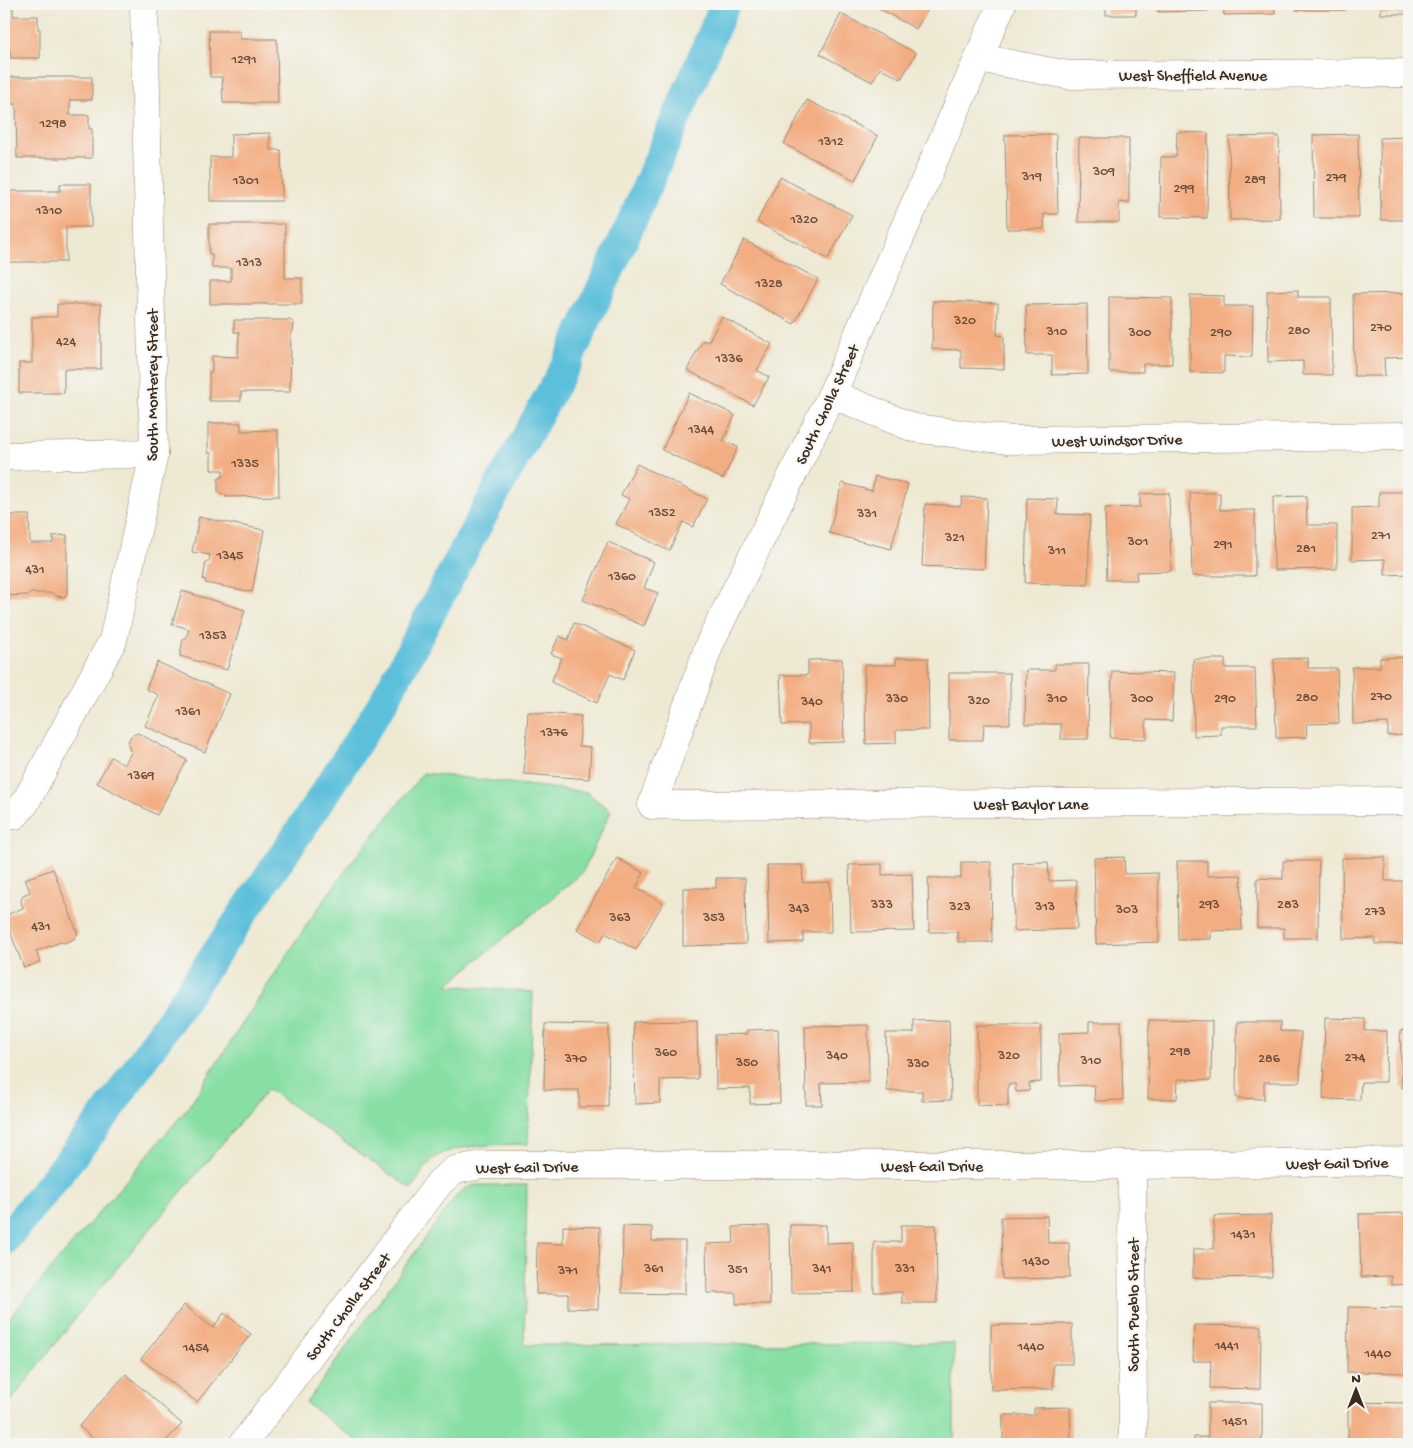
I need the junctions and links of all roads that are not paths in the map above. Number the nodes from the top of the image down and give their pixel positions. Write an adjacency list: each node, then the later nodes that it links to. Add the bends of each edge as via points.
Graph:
1 (144, 4): 7 (street, South Monterey Street)
2 (1002, 4): 3 (street, South Cholla Street)
3 (979, 58): 4 (street, West Sheffield Avenue, via 1068,75); 5 (street, South Cholla Street)
4 (1409, 73)
5 (832, 394): 6 (street, West Windsor Drive, via 914,428 1008,440); 10 (street, South Cholla Street, via 710,642)
6 (1409, 436)
7 (154, 454): 8 (street); 11 (street, South Monterey Street, via 113,640 25,803 15,815)
8 (4, 456)
9 (1409, 801): 10 (street, West Baylor Lane)
10 (652, 805)
11 (4, 815)
12 (1409, 1161): 13 (street, West Gail Drive)
13 (1132, 1165): 14 (street, West Gail Drive, via 482,1165); 16 (street, South Pueblo Street)
14 (455, 1170): 15 (street, South Cholla Street, via 440,1182)
15 (243, 1444)
16 (1133, 1444)

